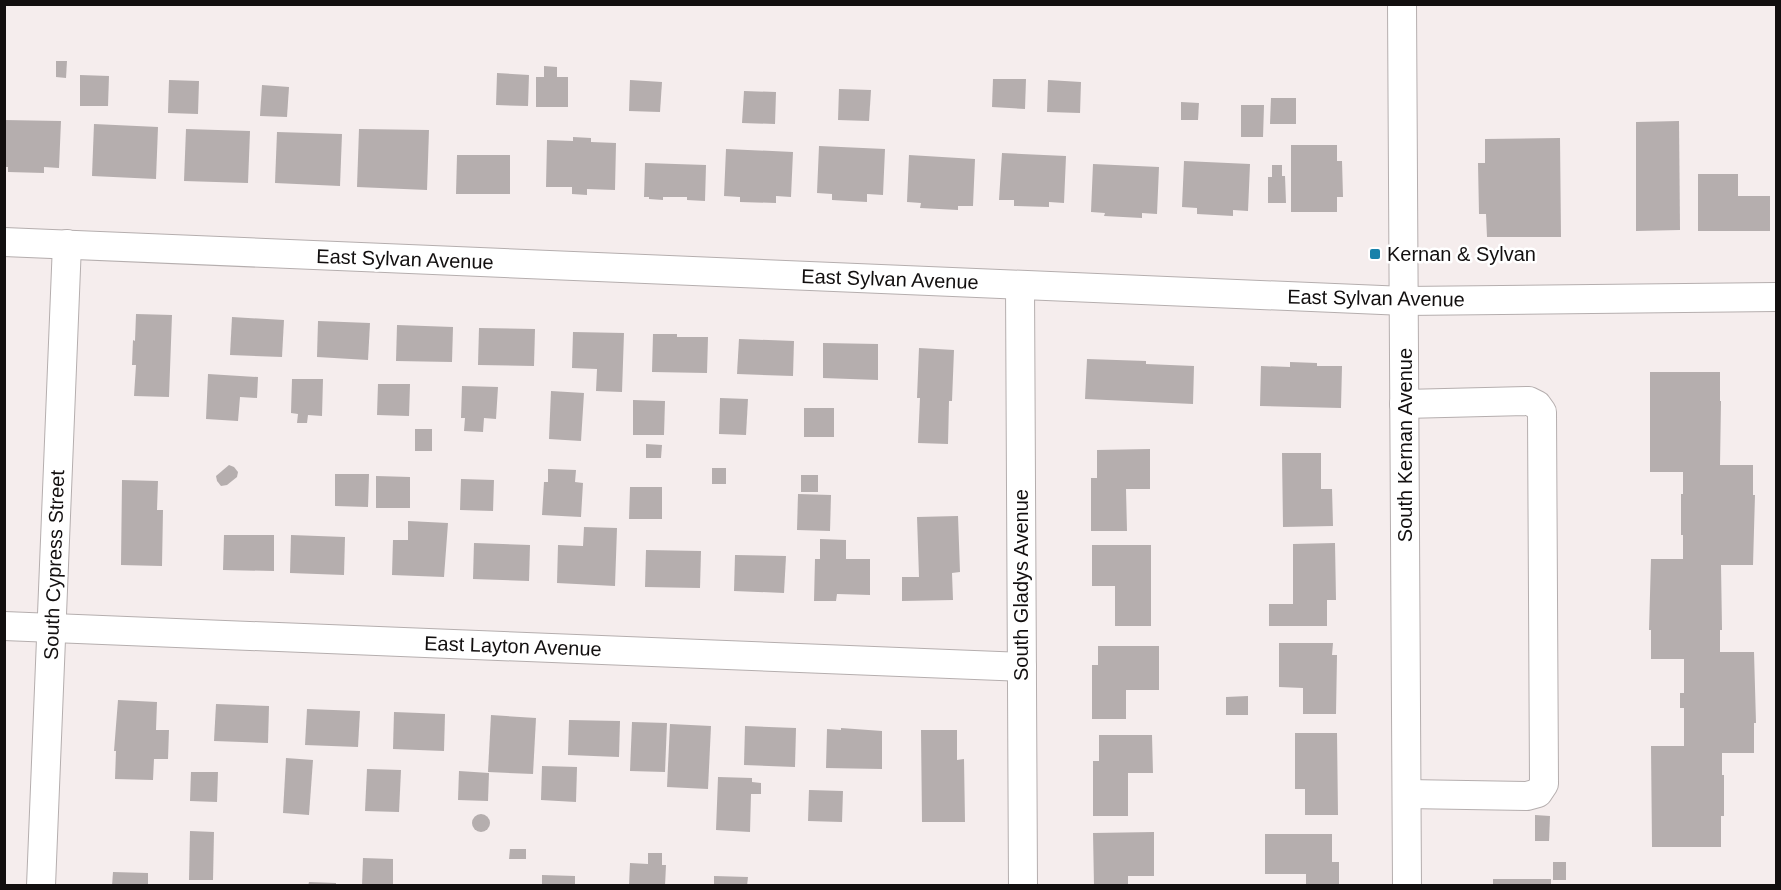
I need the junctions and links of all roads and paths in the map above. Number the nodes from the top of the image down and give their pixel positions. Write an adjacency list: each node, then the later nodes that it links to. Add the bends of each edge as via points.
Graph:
1 (1402, 4): 6 (street, South Kernan Avenue)
2 (4, 242): 3 (street, East Sylvan Avenue)
3 (67, 244): 4 (street, East Sylvan Avenue); 9 (street, South Cypress Street)
4 (1020, 285): 6 (street, East Sylvan Avenue); 10 (street, South Gladys Avenue)
5 (1776, 297): 6 (street, East Sylvan Avenue)
6 (1405, 301): 7 (street, South Kernan Avenue)
7 (1404, 404): 11 (street, South Kernan Avenue); 11 (street, via 1529,401 1542,412 1544,784 1538,793 1527,796)
8 (4, 626): 9 (street, East Layton Avenue)
9 (52, 627): 10 (street, East Layton Avenue); 12 (street, South Cypress Street)
10 (1022, 667): 13 (street, South Gladys Avenue)
11 (1407, 794): 14 (street, South Kernan Avenue)
12 (41, 885)
13 (1023, 885)
14 (1407, 885)

